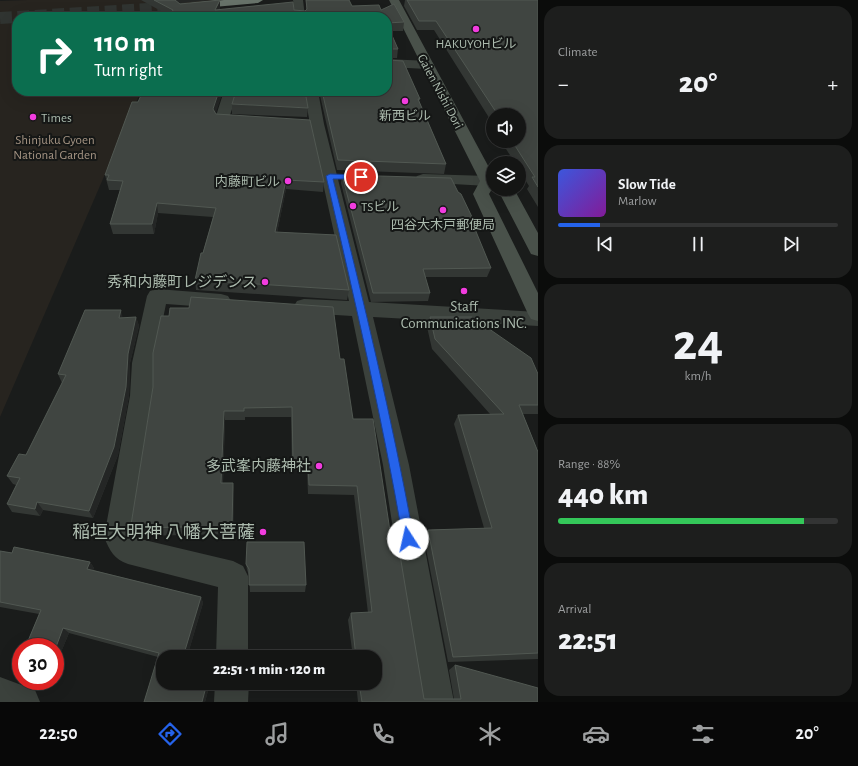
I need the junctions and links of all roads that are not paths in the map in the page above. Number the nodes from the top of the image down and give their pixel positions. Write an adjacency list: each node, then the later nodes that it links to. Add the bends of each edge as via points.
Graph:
1 (258, 0): 4 (highway)
2 (298, 0): 5 (street)
3 (394, 0): 7 (main road, Gaien Nishi Dori)
4 (181, 7)
5 (299, 12)
6 (392, 63): 7 (street)
7 (428, 65): 11 (main road, Gaien Nishi Dori)
8 (229, 96): 10 (street, via 222,119)
9 (311, 96): 19 (street, via 310,124 337,177)
10 (262, 121)
11 (486, 170)
12 (409, 179): 13 (street)
13 (486, 184)
14 (486, 191): 20 (main road, via 481,194)
15 (510, 196): 16 (main road, Gaien Nishi Dori)
16 (538, 250)
17 (243, 302): 22 (street, via 157,296 143,363 142,396 118,537 128,550 233,576)
18 (283, 305): 19 (street)
19 (361, 310): 21 (street); 27 (street, via 396,465)
20 (538, 314)
21 (538, 319)
22 (232, 650)
23 (232, 690): 26 (street)
24 (0, 694): 25 (street)
25 (23, 702)
26 (231, 702)
27 (437, 702)

